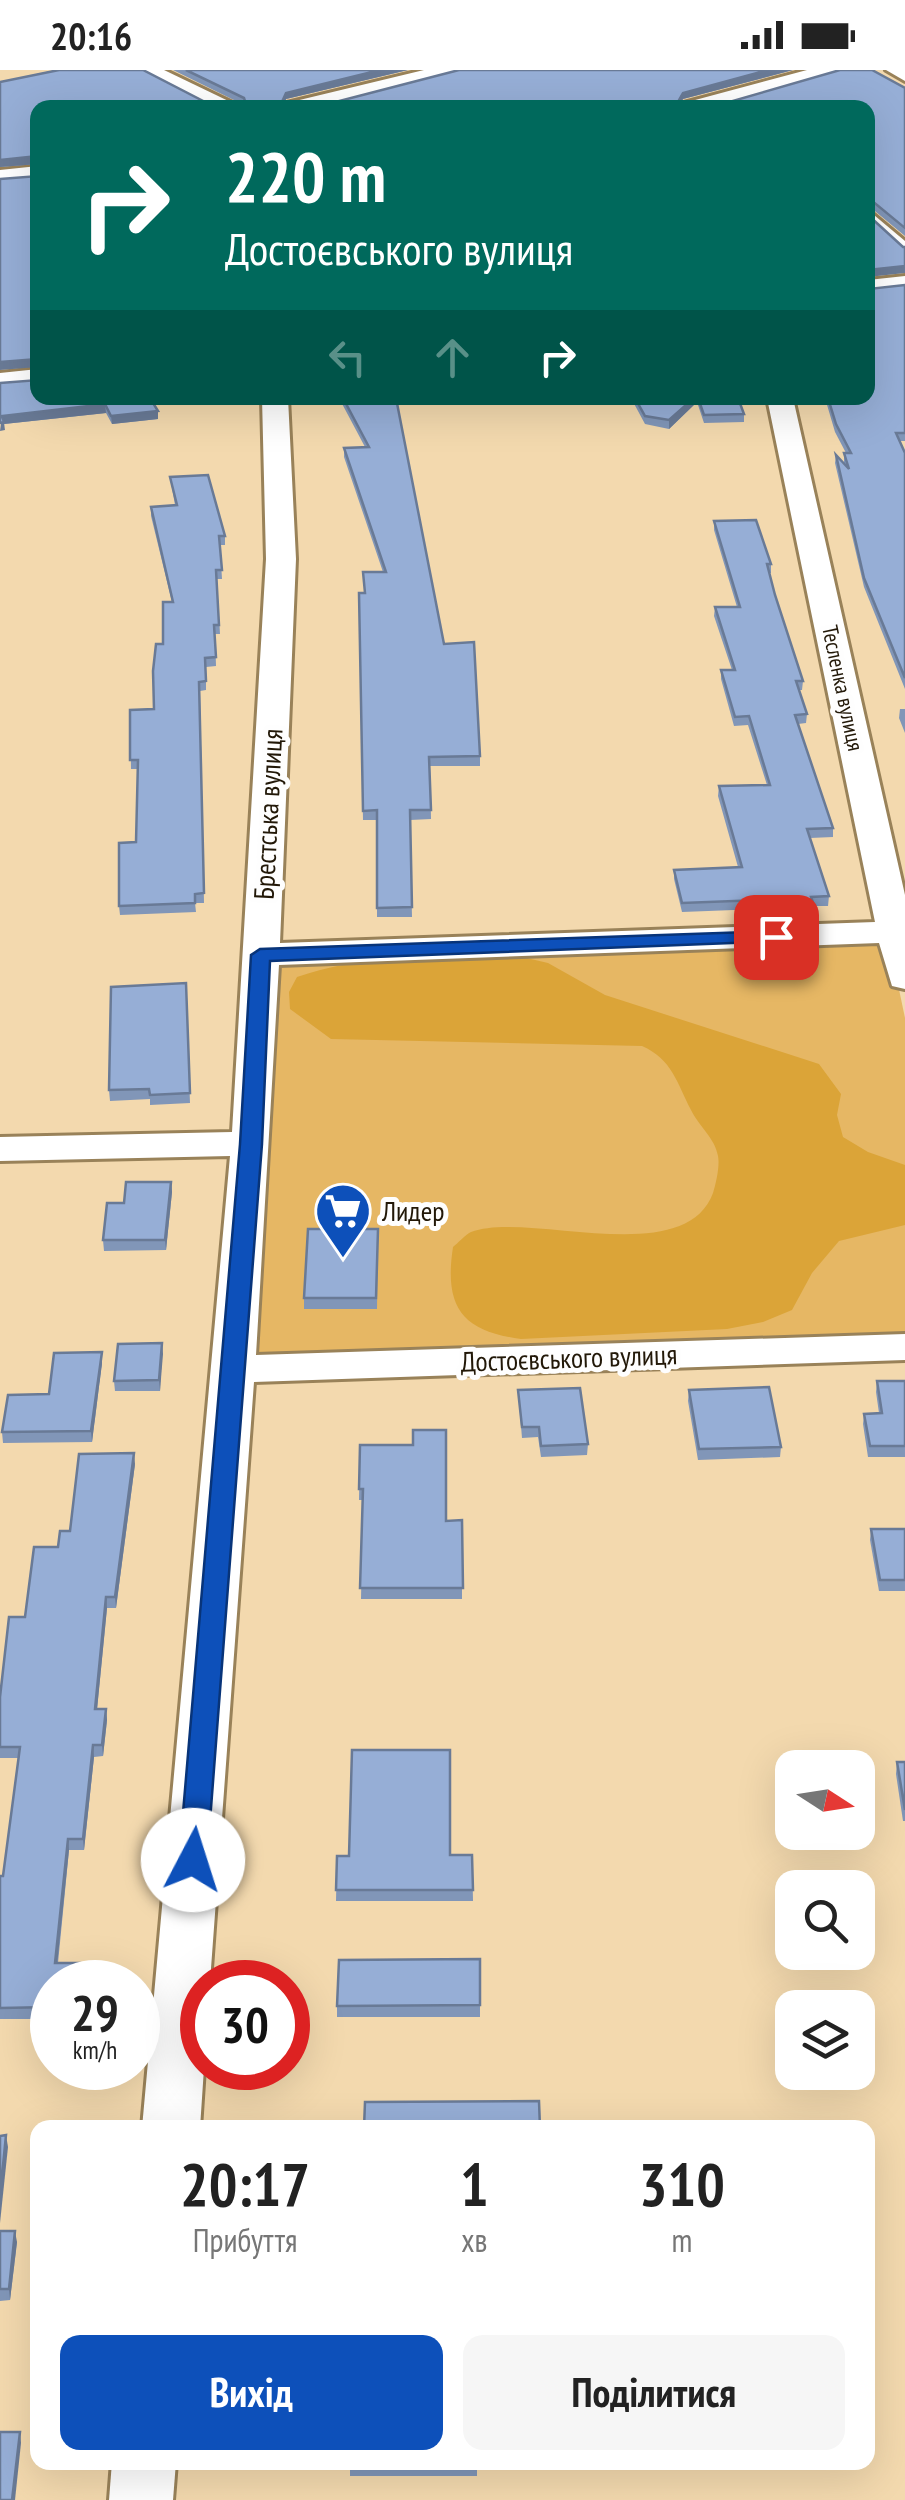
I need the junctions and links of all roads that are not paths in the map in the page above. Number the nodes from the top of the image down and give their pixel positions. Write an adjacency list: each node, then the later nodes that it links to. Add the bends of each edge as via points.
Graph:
1 (146, 70): 6 (street)
2 (450, 70): 7 (street)
3 (831, 70): 8 (street)
4 (897, 70): 5 (street)
5 (905, 75)
6 (214, 100)
7 (328, 100)
8 (721, 100)
9 (30, 173): 10 (street)
10 (2, 175)
11 (875, 220): 12 (lane)
12 (905, 248)
13 (905, 283): 14 (street)
14 (875, 286)
15 (30, 378): 16 (street)
16 (0, 381)
17 (275, 405): 20 (street, Брестська вулиця, via 281,559)
18 (782, 405): 19 (street, Тесленка вулиця)
19 (895, 932): 20 (street); 21 (street, Тесленка вулиця)
20 (260, 955): 22 (street, Брестська вулиця)
21 (905, 978)
22 (251, 1144): 23 (street); 25 (street, Брестська вулиця)
23 (0, 1149)
24 (905, 1346): 25 (street, Достоєвського вулиця)
25 (233, 1369): 26 (street, Брестська вулиця)
26 (173, 2120)
27 (144, 2470): 28 (street)
28 (142, 2500)

